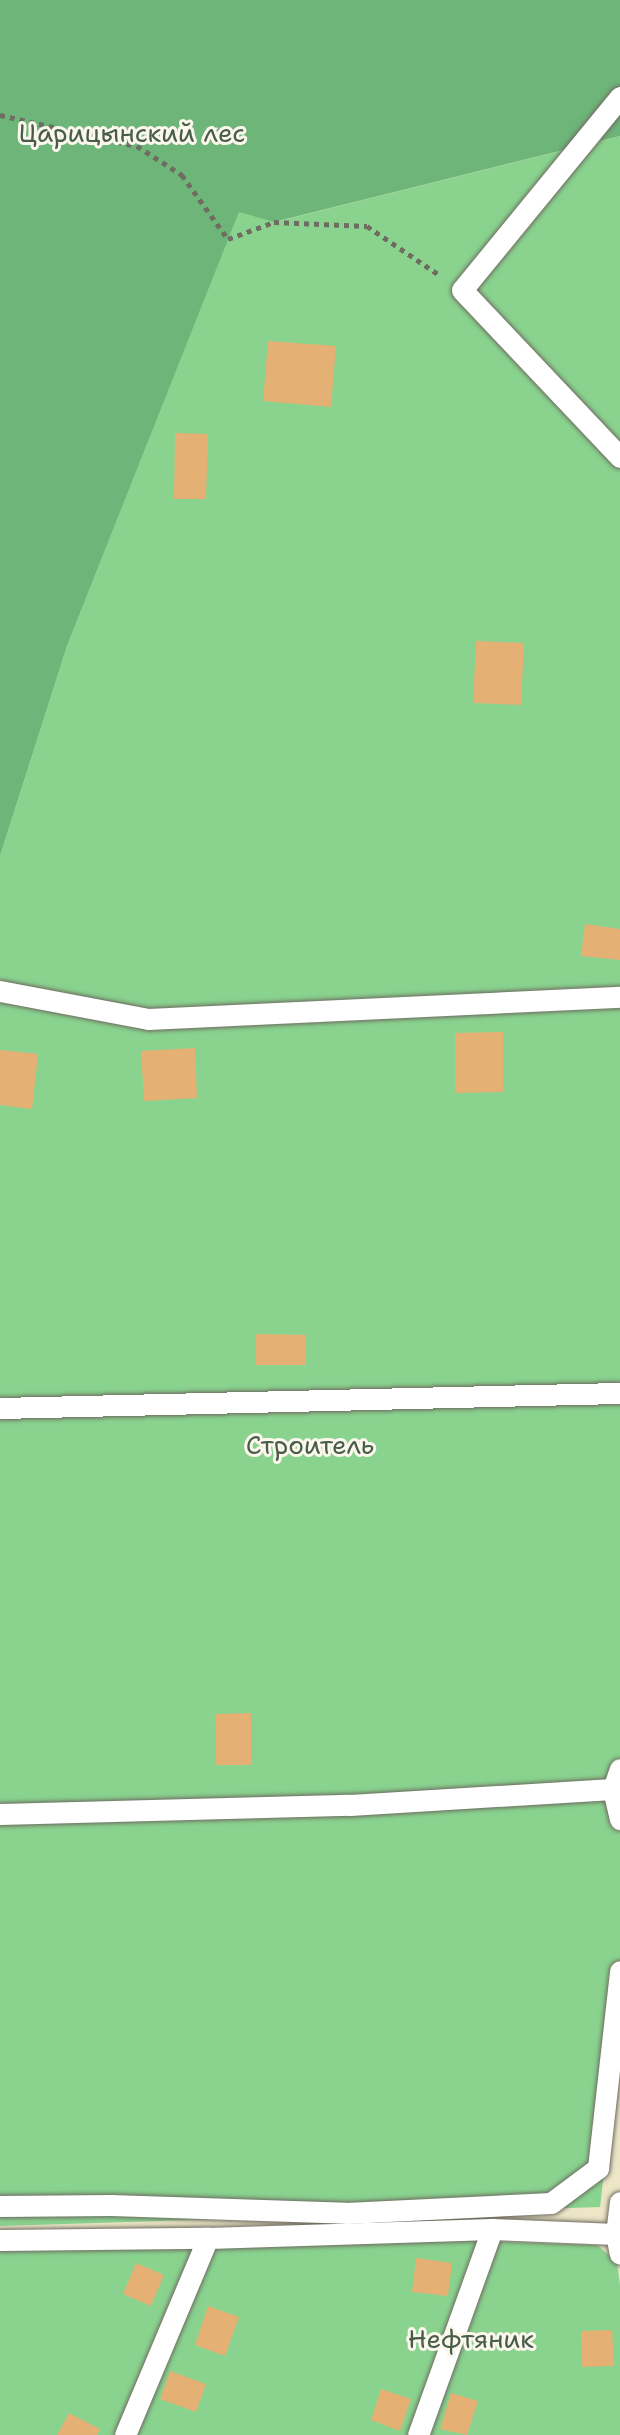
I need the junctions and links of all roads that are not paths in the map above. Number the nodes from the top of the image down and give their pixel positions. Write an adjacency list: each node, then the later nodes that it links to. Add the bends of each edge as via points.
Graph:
1 (620, 97): 2 (lane, via 462,290)
2 (620, 457)
3 (0, 991): 4 (lane, via 148,1019)
4 (620, 997)
5 (620, 1393): 6 (lane)
6 (0, 1408)
7 (617, 1779): 8 (lane, via 350,1805); 9 (lane)
8 (0, 1814)
9 (620, 1819)
10 (620, 1971): 12 (lane, via 598,2168 551,2203 346,2213)
11 (620, 2202): 16 (lane)
12 (0, 2206)
13 (492, 2229): 14 (lane); 16 (lane); 18 (lane)
14 (208, 2238): 15 (lane); 17 (lane)
15 (0, 2240)
16 (618, 2244)
17 (125, 2435)
18 (418, 2435)

